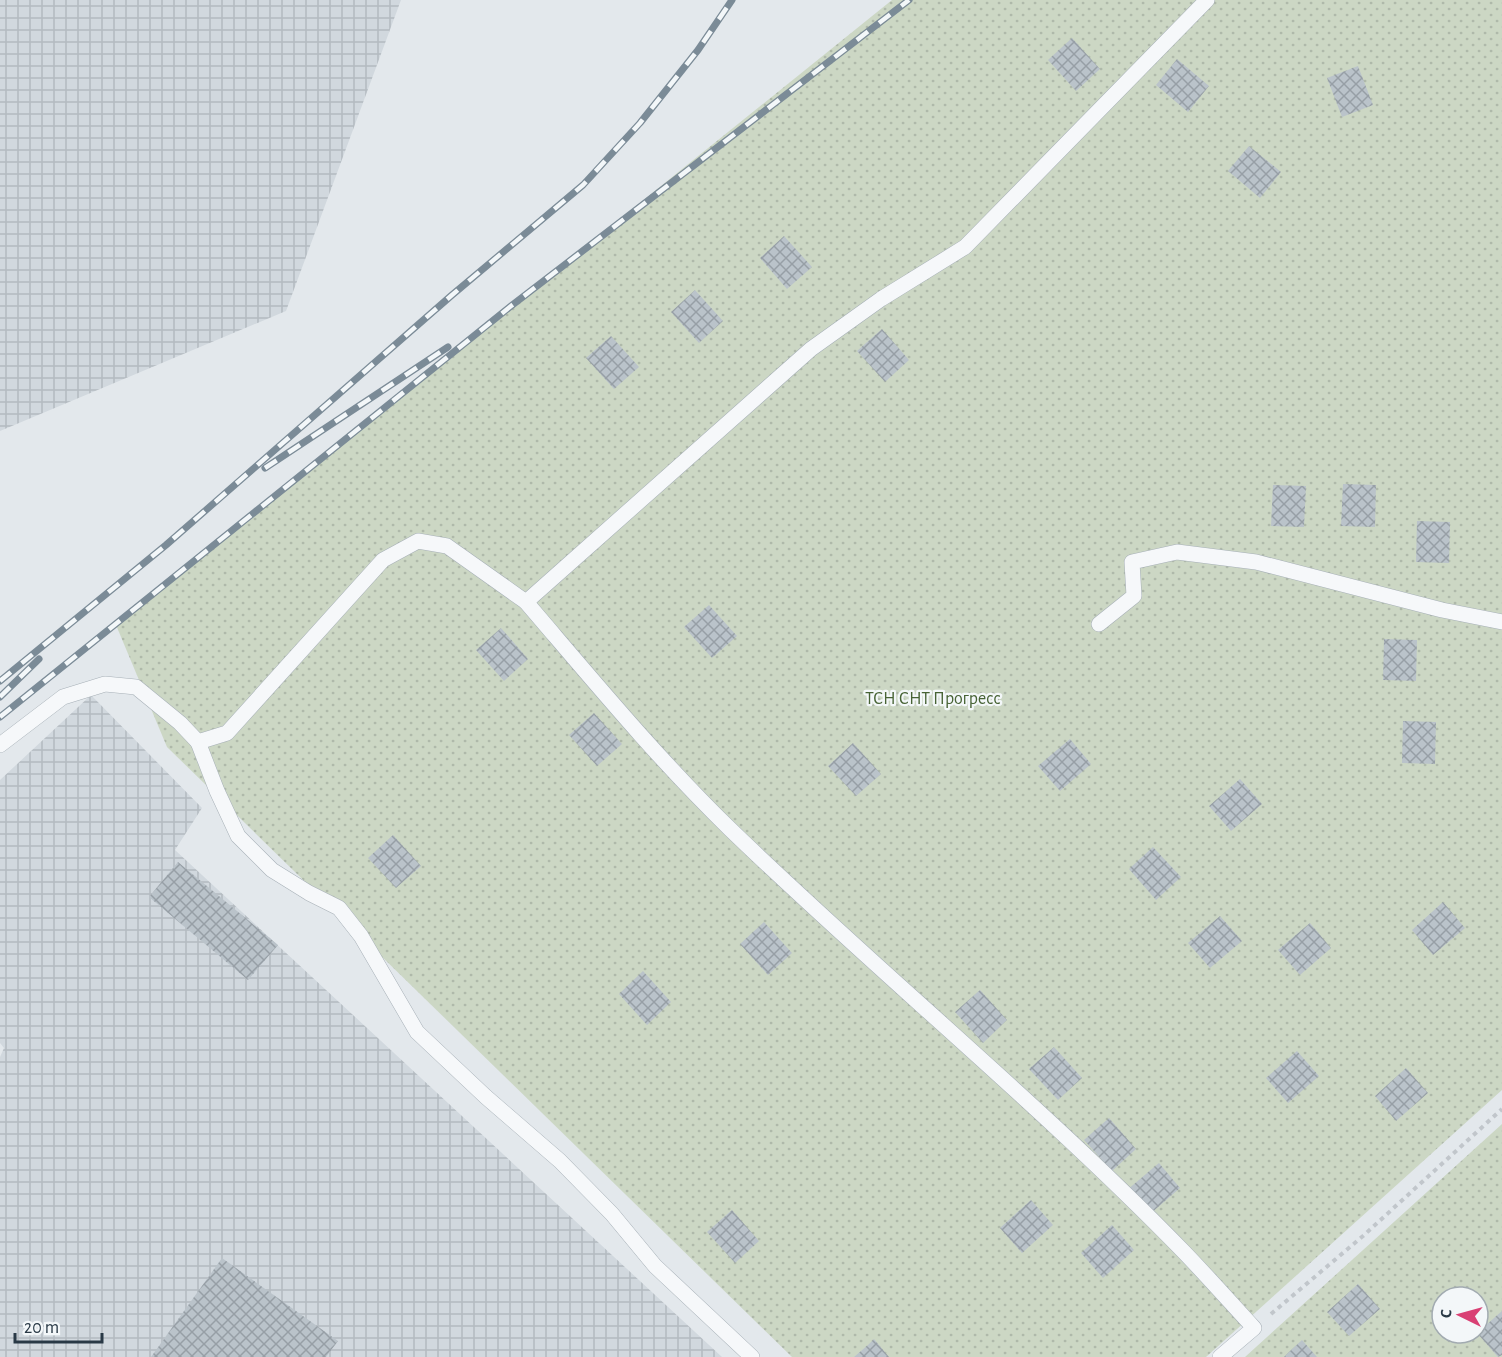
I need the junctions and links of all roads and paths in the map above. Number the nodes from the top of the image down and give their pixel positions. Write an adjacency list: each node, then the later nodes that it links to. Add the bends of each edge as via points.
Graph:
1 (1207, 0): 2 (lane, via 964,247 811,349)
2 (526, 602): 5 (lane, via 447,546 418,541 383,560 227,733); 8 (lane, via 619,711 729,827 1056,1128 1185,1252)
3 (1502, 622): 4 (lane, via 1256,562 1177,552 1132,562 1134,596)
4 (1099, 624)
5 (198, 742): 6 (lane, via 136,687 105,684 63,697); 9 (lane, via 238,836 272,870 339,908 361,936 417,1032 560,1161 612,1214 655,1266)
6 (0, 745)
7 (1502, 1109): 8 (path, via 1363,1236)
8 (1254, 1328): 10 (lane)
9 (752, 1357)
10 (1220, 1357)

